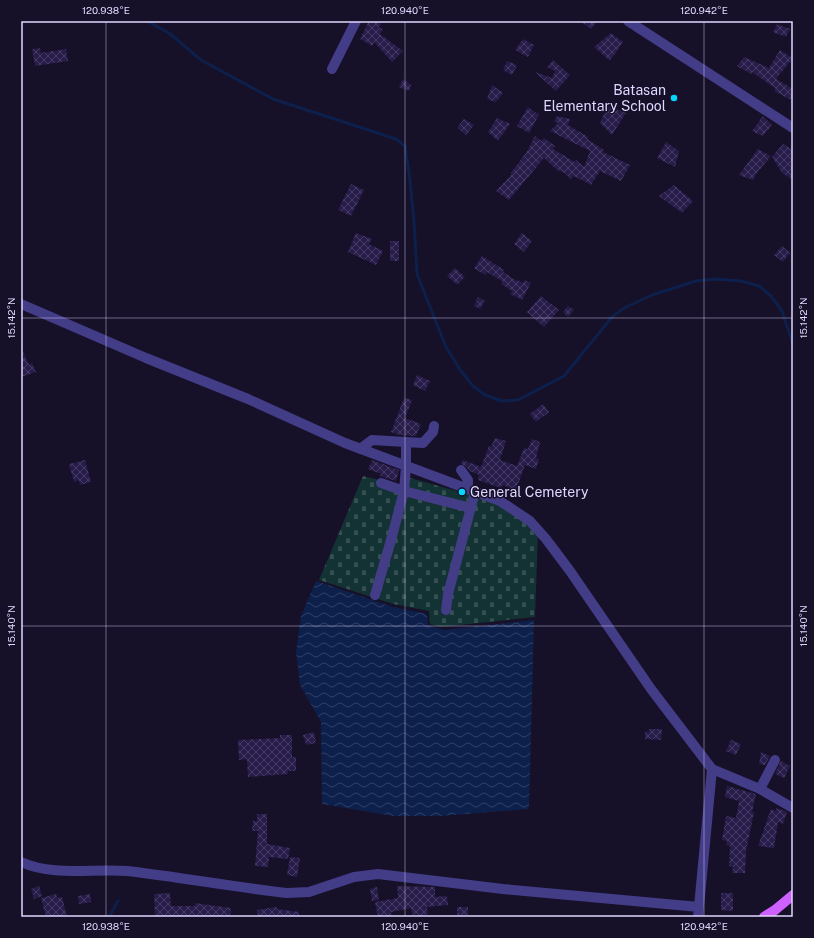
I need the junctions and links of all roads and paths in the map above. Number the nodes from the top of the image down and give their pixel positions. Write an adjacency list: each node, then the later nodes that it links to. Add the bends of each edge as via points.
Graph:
1 (356, 21): 3 (street)
2 (628, 21): 4 (street)
3 (332, 68)
4 (793, 128)
5 (21, 304): 8 (street)
6 (434, 426): 7 (street, via 433,432 423,443)
7 (406, 443): 8 (street, via 372,440); 9 (street)
8 (360, 449): 9 (street)
9 (406, 467): 12 (street); 13 (street)
10 (461, 470): 12 (street)
11 (381, 483): 13 (street)
12 (472, 490): 14 (street); 18 (street, via 515,510 530,521 546,539)
13 (404, 491): 14 (street); 15 (street)
14 (471, 508): 16 (street)
15 (375, 595)
16 (446, 610)
17 (775, 760): 19 (street)
18 (712, 769): 19 (street); 23 (street)
19 (760, 789): 20 (street)
20 (793, 808)
21 (21, 862): 23 (street, via 46,870 125,871 287,894 309,892 354,877 378,874)
22 (793, 895): 24 (main road)
23 (699, 912)
24 (764, 917)

